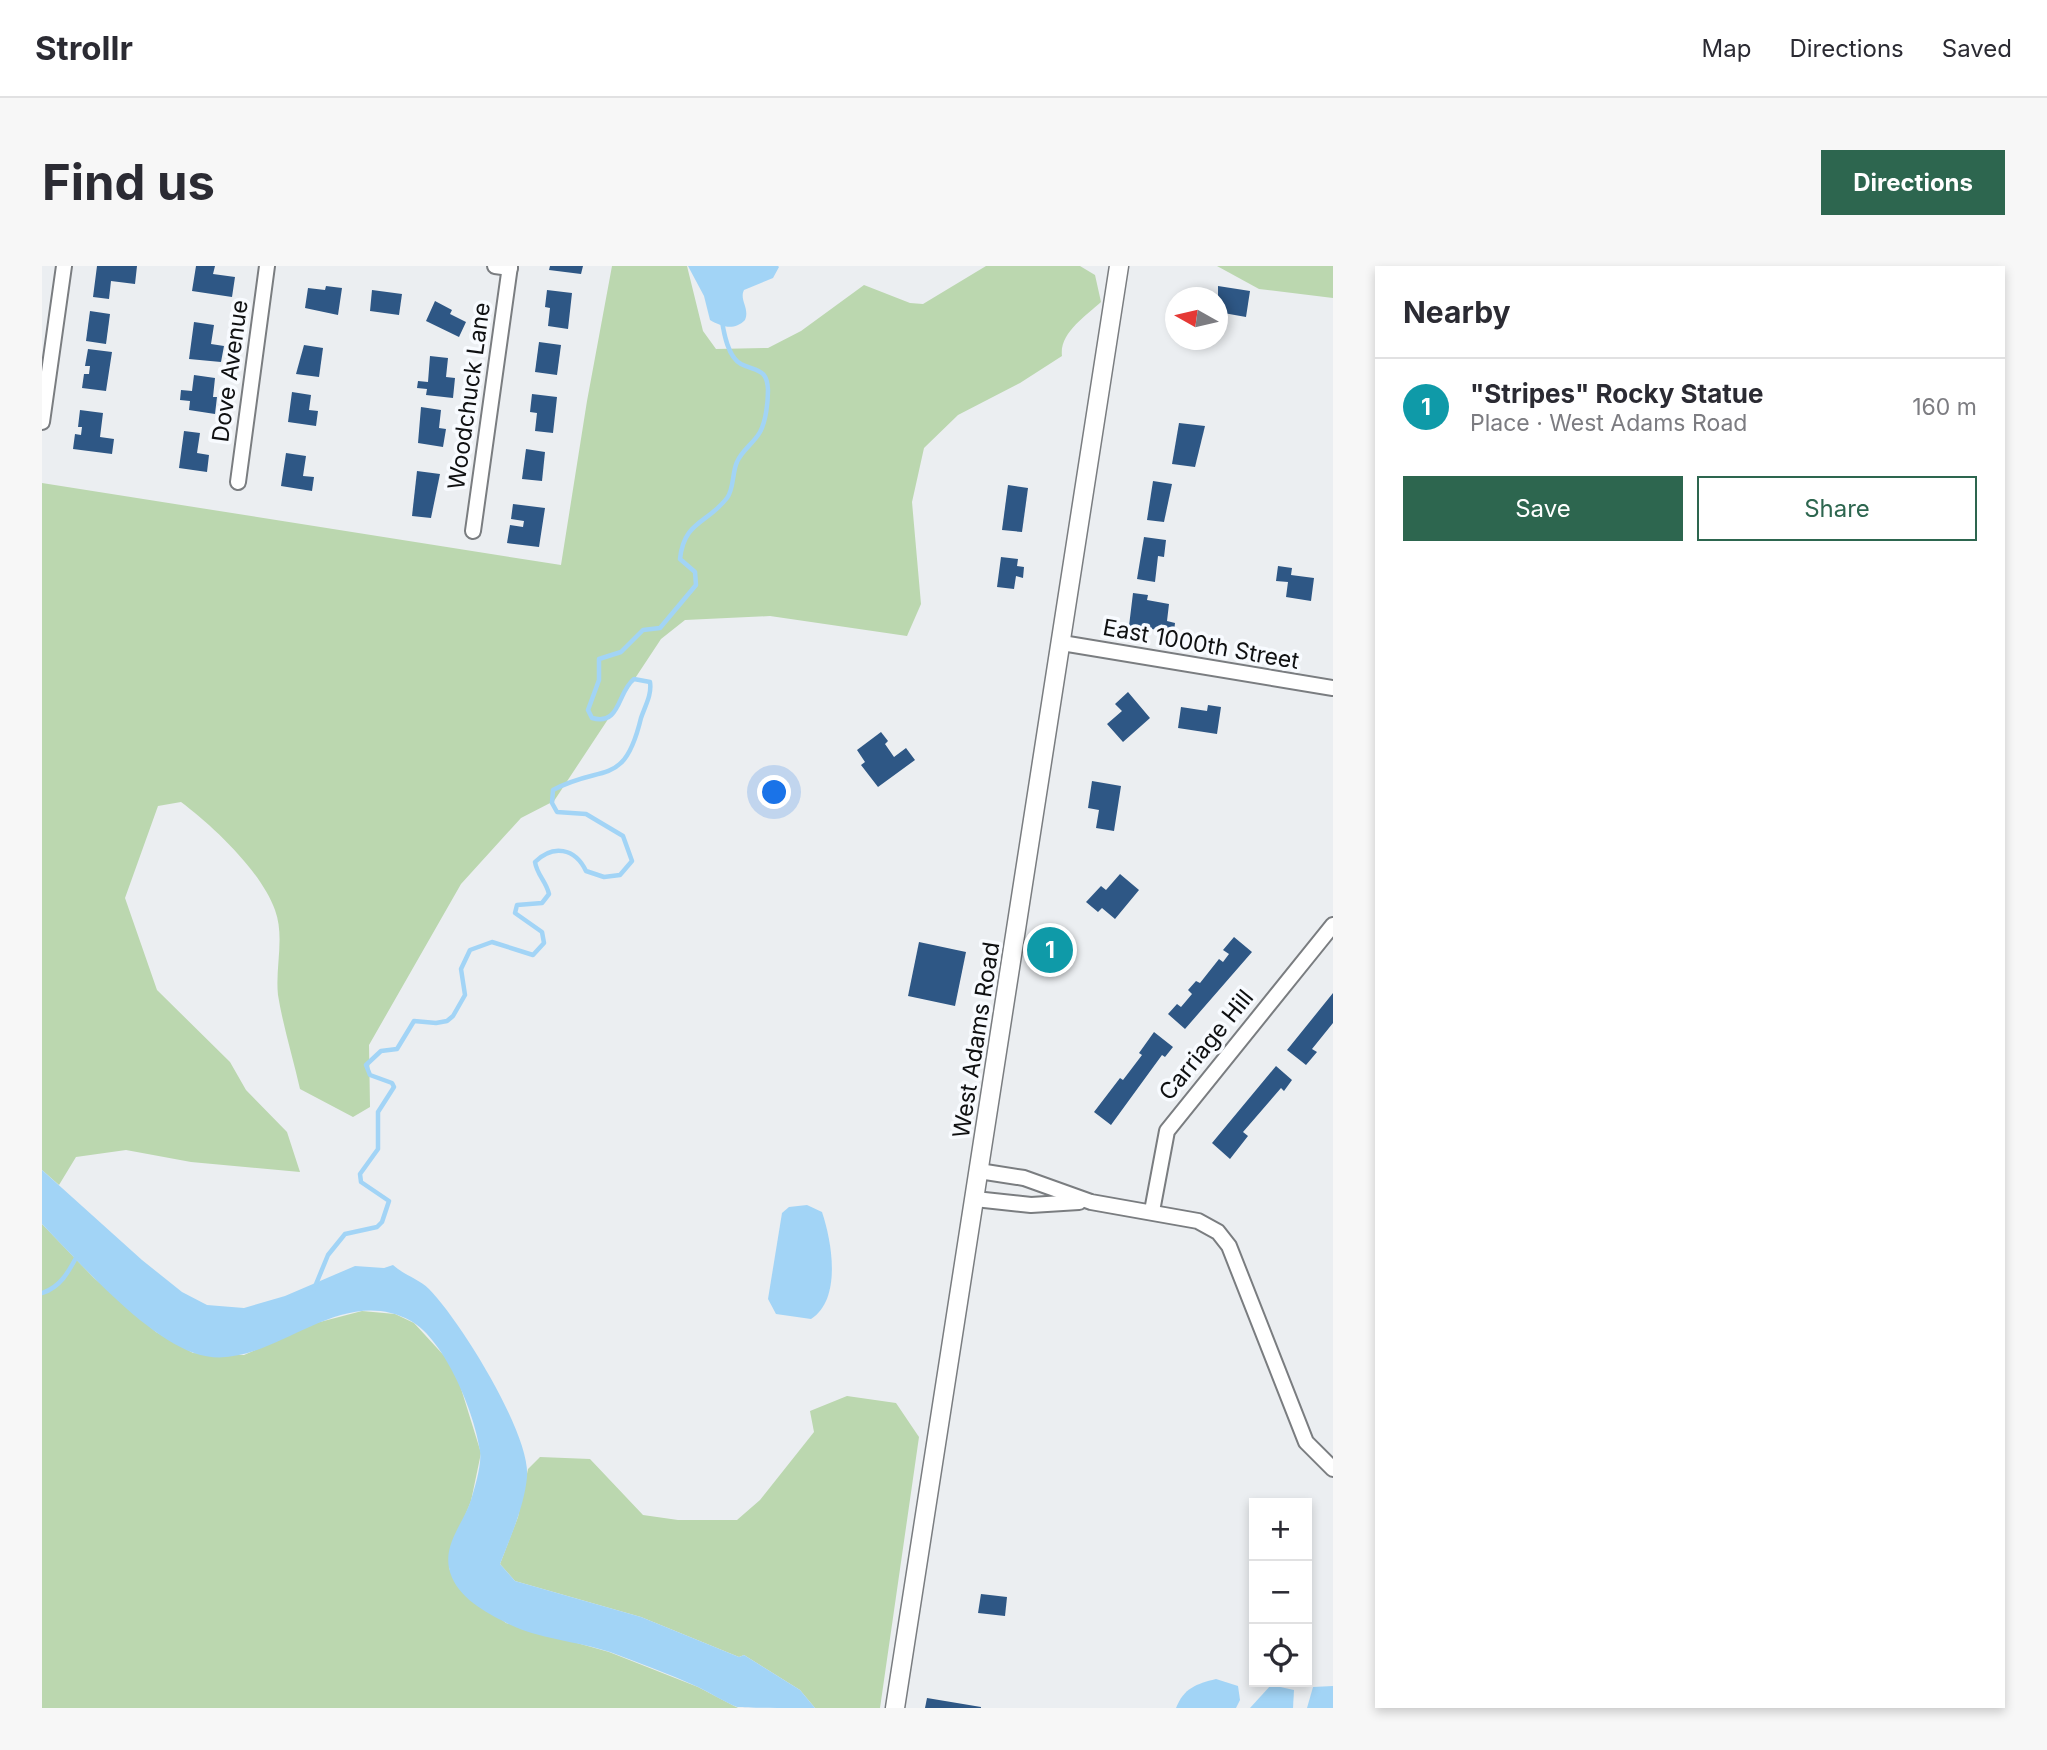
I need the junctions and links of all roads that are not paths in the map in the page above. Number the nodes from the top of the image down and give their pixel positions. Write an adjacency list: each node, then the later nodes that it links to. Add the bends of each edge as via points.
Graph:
1 (64, 266): 5 (street)
2 (267, 266): 6 (street, Dove Avenue)
3 (1119, 266): 8 (street, West Adams Road)
4 (505, 267): 7 (street, Woodchuck Lane)
5 (42, 422)
6 (238, 482)
7 (473, 531)
8 (1062, 643): 9 (street, East 1000th Street); 11 (street, West Adams Road)
9 (1333, 688)
10 (1333, 925): 14 (street, Carriage Hill, via 1167,1131)
11 (979, 1171): 12 (street, West Adams Road); 13 (street, via 1024,1178)
12 (975, 1199): 13 (street, via 1031,1205); 16 (street, West Adams Road)
13 (1091, 1202): 14 (street)
14 (1152, 1211): 15 (street, via 1198,1221 1226,1240 1306,1441)
15 (1333, 1469)
16 (895, 1708)

